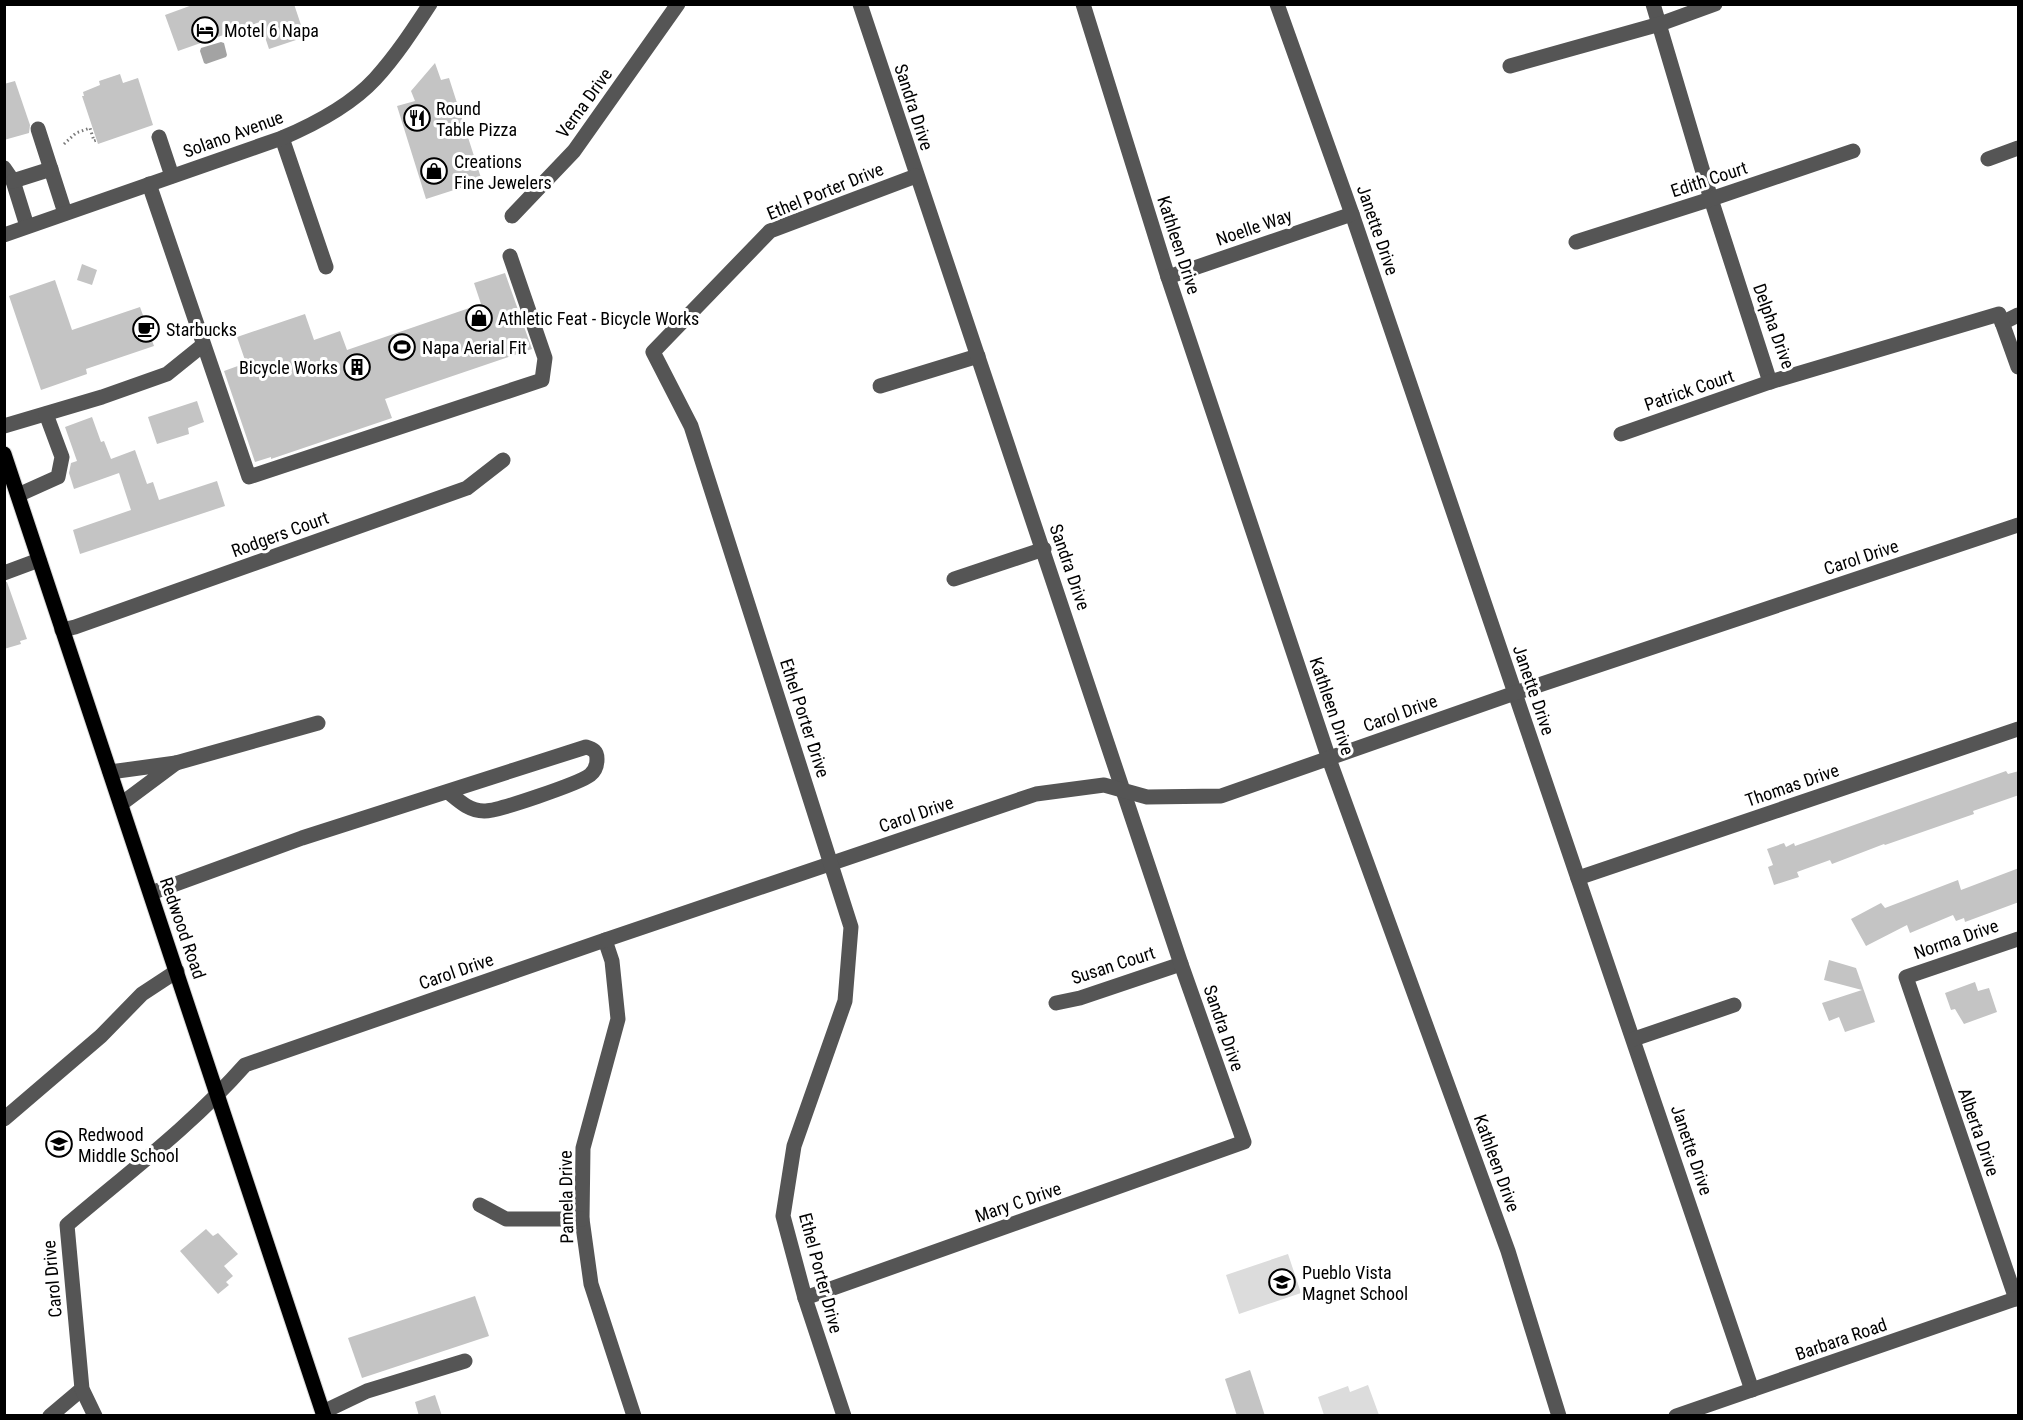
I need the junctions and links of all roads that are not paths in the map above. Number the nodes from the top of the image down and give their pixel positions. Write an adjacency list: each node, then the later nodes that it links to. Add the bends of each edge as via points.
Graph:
1 (430, 4): 12 (street, Solano Avenue, via 374,81 343,106)
2 (678, 4): 24 (street, Verna Drive, via 573,152)
3 (860, 4): 19 (street, Sandra Drive)
4 (1083, 4): 30 (street, Kathleen Drive)
5 (1277, 4): 23 (street, Janette Drive)
6 (1653, 4): 8 (street, Delpha Drive)
7 (1715, 4): 8 (street)
8 (1660, 24): 9 (street); 21 (street, Delpha Drive)
9 (1510, 66)
10 (38, 129): 16 (street)
11 (159, 137): 18 (street)
12 (282, 138): 18 (street, Solano Avenue); 29 (street)
13 (2019, 148): 15 (street)
14 (1853, 151): 21 (street, Edith Court)
15 (1988, 159)
16 (51, 169): 17 (street); 22 (street)
17 (9, 175): 25 (street)
18 (172, 176): 20 (street, Solano Avenue)
19 (916, 176): 34 (street, Sandra Drive); 59 (street, Ethel Porter Drive, via 770,231 653,352 691,426)
20 (149, 184): 22 (street, Solano Avenue); 33 (street)
21 (1711, 199): 27 (street, Edith Court); 36 (street, Delpha Drive)
22 (65, 213): 25 (street, Solano Avenue)
23 (1352, 214): 30 (street, Noelle Way); 50 (street, Janette Drive)
24 (512, 216)
25 (27, 226): 26 (street, Solano Avenue)
26 (4, 235)
27 (1576, 242)
28 (510, 256): 33 (street, via 545,358 542,380 249,477)
29 (326, 267)
30 (1168, 277): 53 (street, Kathleen Drive)
31 (2019, 315): 32 (street)
32 (2002, 323): 35 (street); 36 (street, Delpha Drive, via 1999,314)
33 (203, 345): 38 (street, via 167,374)
34 (978, 356): 37 (street); 45 (street, Sandra Drive)
35 (2019, 367)
36 (1770, 382): 40 (street, Patrick Court)
37 (880, 386)
38 (46, 414): 39 (street); 43 (street, via 62,457 58,477)
39 (4, 426)
40 (1621, 434)
41 (4, 454): 43 (main road, Redwood Road)
42 (502, 460): 49 (street, Rodgers Court, via 467,488)
43 (18, 495): 46 (main road, Redwood Road)
44 (2019, 525): 50 (street, Carol Drive)
45 (1044, 549): 48 (street); 56 (street, Sandra Drive)
46 (39, 560): 47 (street); 49 (main road, Redwood Road)
47 (4, 573)
48 (954, 579)
49 (62, 630): 55 (main road, Redwood Road)
50 (1515, 693): 53 (street, Carol Drive); 60 (street, Janette Drive)
51 (318, 723): 54 (street)
52 (2019, 729): 60 (street, Thomas Drive)
53 (1329, 759): 56 (street, Carol Drive, via 1221,796 1147,797); 85 (street, Kathleen Drive, via 1508,1251)
54 (176, 763): 55 (street); 58 (street)
55 (110, 772): 58 (main road, Redwood Road)
56 (1124, 791): 59 (street, Carol Drive, via 1104,785 1036,794); 64 (street, Sandra Drive)
57 (448, 792): 57 (street, via 472,809 490,811 577,783 593,772 597,754 586,747); 61 (street, via 302,838)
58 (121, 804): 61 (main road, Redwood Road)
59 (831, 864): 63 (street, Carol Drive); 75 (street, Ethel Porter Drive, via 851,927 845,1001 794,1146 783,1216)
60 (1578, 879): 69 (street, Janette Drive)
61 (150, 893): 65 (main road, Redwood Road)
62 (2019, 939): 66 (street, Norma Drive)
63 (605, 940): 70 (street, Carol Drive, via 245,1065); 74 (street, Pamela Drive, via 612,961 618,1019 583,1148)
64 (1181, 964): 67 (street, Susan Court); 72 (street, Sandra Drive)
65 (177, 971): 70 (main road, Redwood Road); 71 (street, via 142,994 101,1036)
66 (1906, 976): 76 (street, Alberta Drive)
67 (1056, 1003)
68 (1734, 1005): 69 (street)
69 (1634, 1039): 79 (street, Janette Drive)
70 (217, 1096): 78 (street, Carol Drive, via 67,1225); 80 (main road, Redwood Road)
71 (4, 1119)
72 (1244, 1143): 75 (street, Mary C Drive)
73 (480, 1205): 74 (street, via 506,1219)
74 (582, 1219): 83 (street, Pamela Drive, via 591,1284)
75 (805, 1298): 84 (street, Ethel Porter Drive)
76 (2017, 1298): 79 (street, Barbara Road)
77 (465, 1361): 80 (street, via 367,1391)
78 (82, 1389): 81 (street); 82 (street, Carol Drive)
79 (1752, 1390): 86 (street, Barbara Road)
80 (324, 1414)
81 (50, 1416)
82 (95, 1416)
83 (634, 1416)
84 (844, 1416)
85 (1559, 1416)
86 (1676, 1416)

